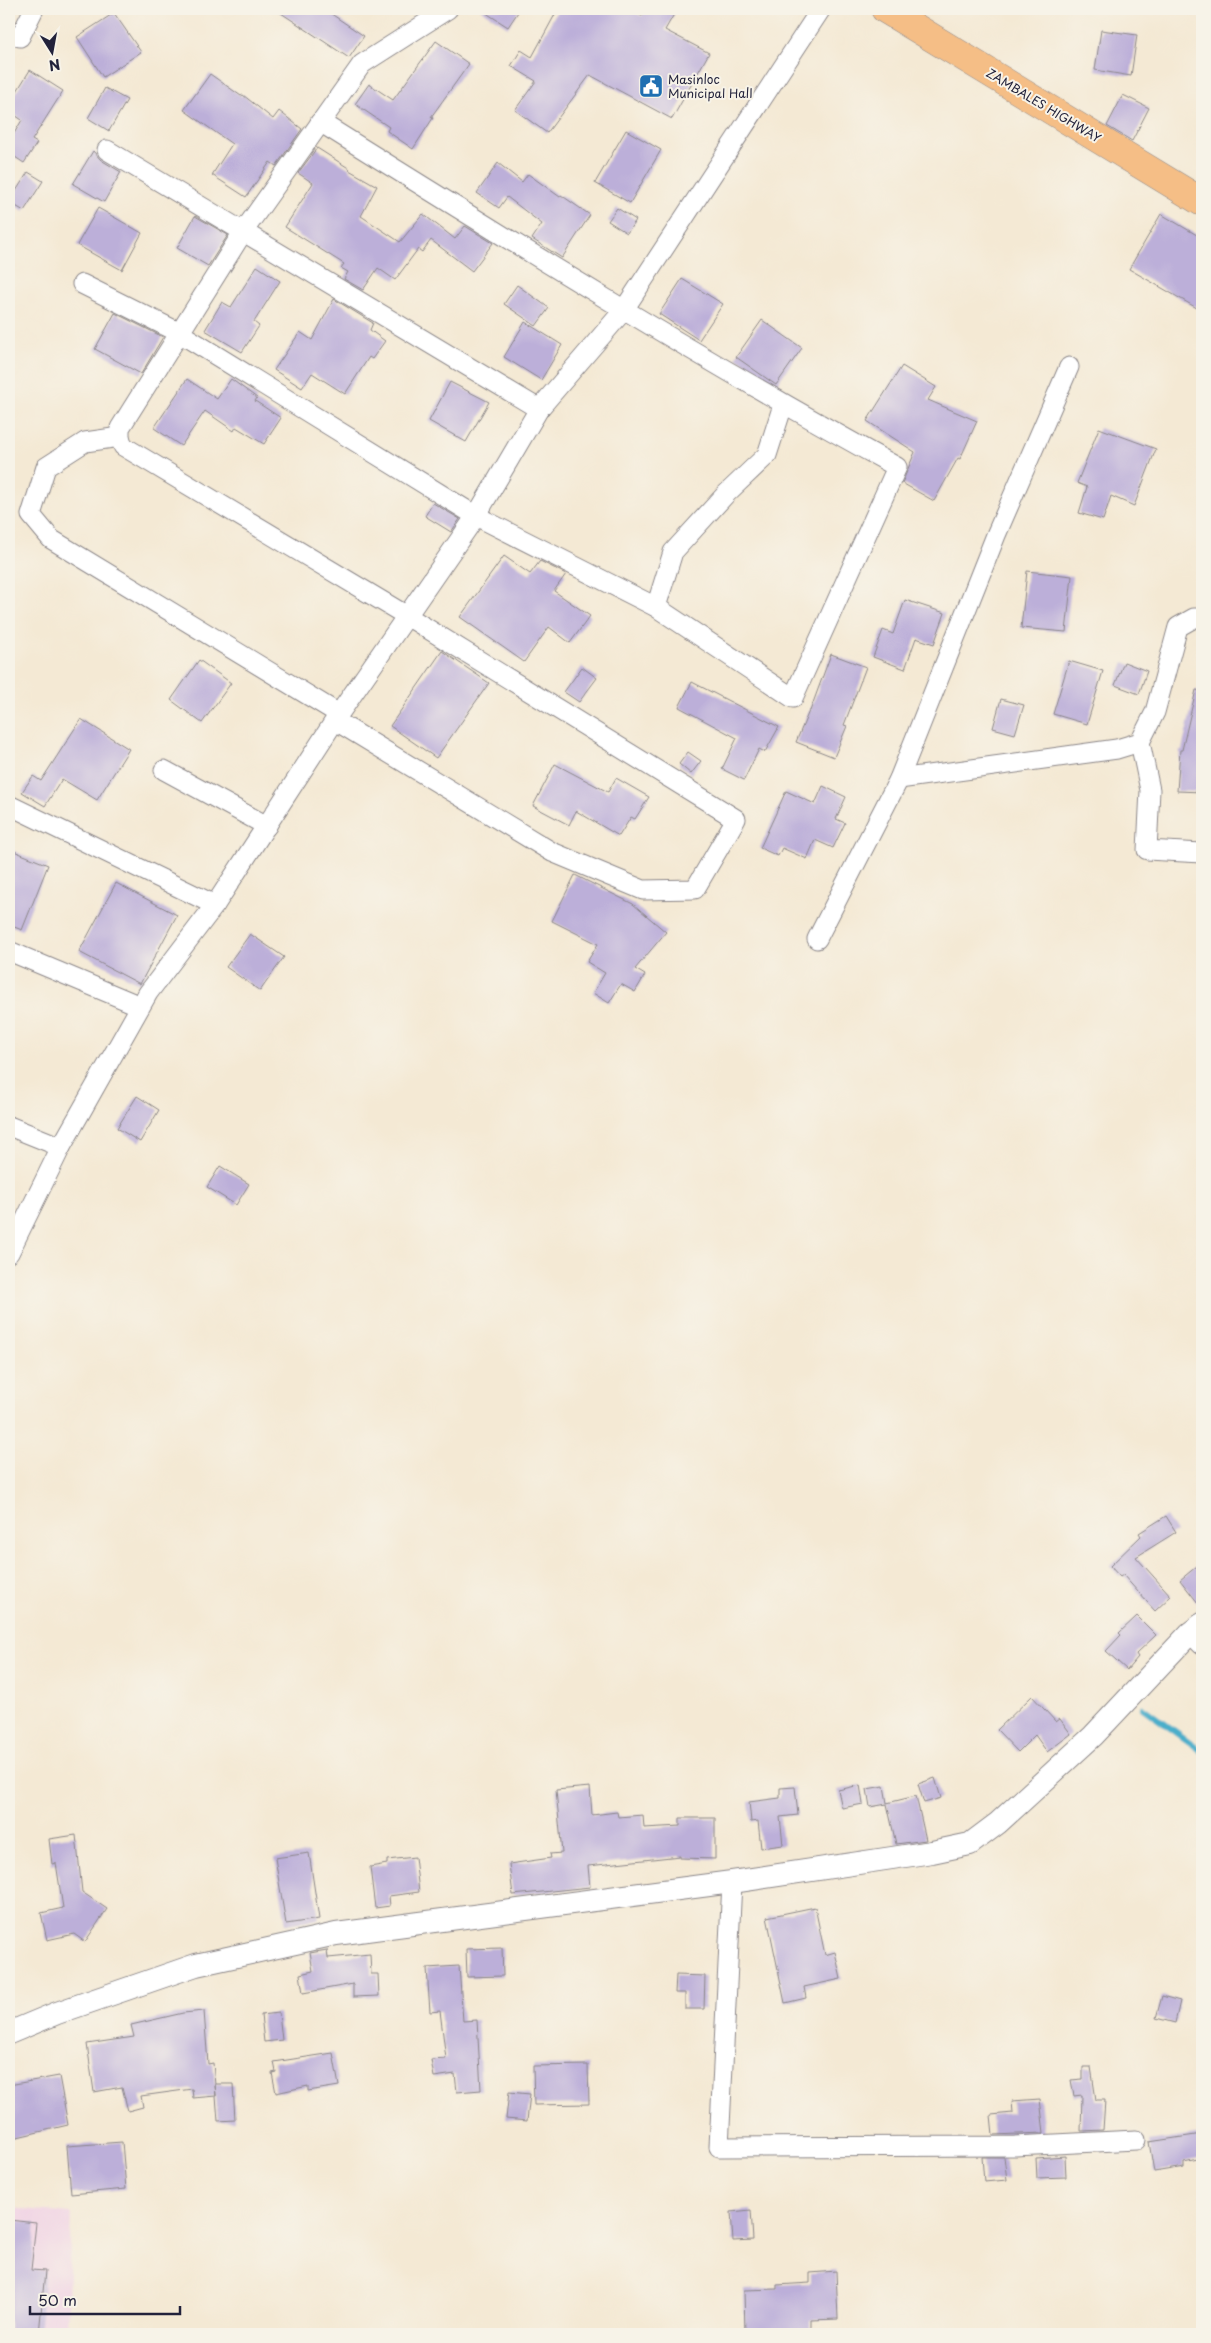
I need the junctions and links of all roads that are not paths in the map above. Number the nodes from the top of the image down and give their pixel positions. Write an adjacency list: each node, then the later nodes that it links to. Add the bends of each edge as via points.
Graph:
1 (34, 9): 5 (street)
2 (448, 9): 6 (street, via 362,64)
3 (821, 9): 11 (street)
4 (885, 9): 8 (main road, ZAMBALES HIGHWAY)
5 (20, 37)
6 (320, 122): 9 (street); 11 (street)
7 (107, 150): 9 (street)
8 (1202, 202)
9 (243, 232): 12 (street); 15 (street)
10 (82, 284): 12 (street)
11 (623, 311): 14 (street); 15 (street)
12 (178, 332): 16 (street, via 120,428); 17 (street)
13 (1070, 367): 24 (street, via 996,535)
14 (782, 405): 18 (street, via 767,455 673,552); 18 (street, via 897,467 793,698)
15 (539, 409): 17 (street)
16 (120, 437): 19 (street, via 124,446); 21 (street, via 85,442 46,467 31,515 51,539)
17 (476, 516): 18 (street); 19 (street)
18 (656, 608)
19 (407, 616): 21 (street); 21 (street, via 736,818 695,889 643,890 552,852)
20 (1202, 618): 22 (street, via 1194,618 1178,628 1155,712)
21 (337, 718): 26 (street)
22 (1140, 742): 24 (street, via 1117,749); 27 (street, via 1150,790 1147,850)
23 (164, 770): 26 (street)
24 (899, 779): 29 (street)
25 (9, 804): 28 (street)
26 (267, 826): 28 (street)
27 (1202, 853)
28 (215, 905): 31 (street)
29 (817, 940)
30 (9, 951): 31 (street)
31 (140, 1006): 33 (street)
32 (9, 1126): 33 (street)
33 (61, 1146): 34 (street)
34 (9, 1253)
35 (1198, 1634): 36 (street, via 1153,1673 1093,1736 998,1823 970,1844)
36 (732, 1882): 37 (street, via 336,1934 287,1944 196,1965 75,2006); 38 (street, via 719,2147 1015,2146)
37 (9, 2033)
38 (1136, 2140)

